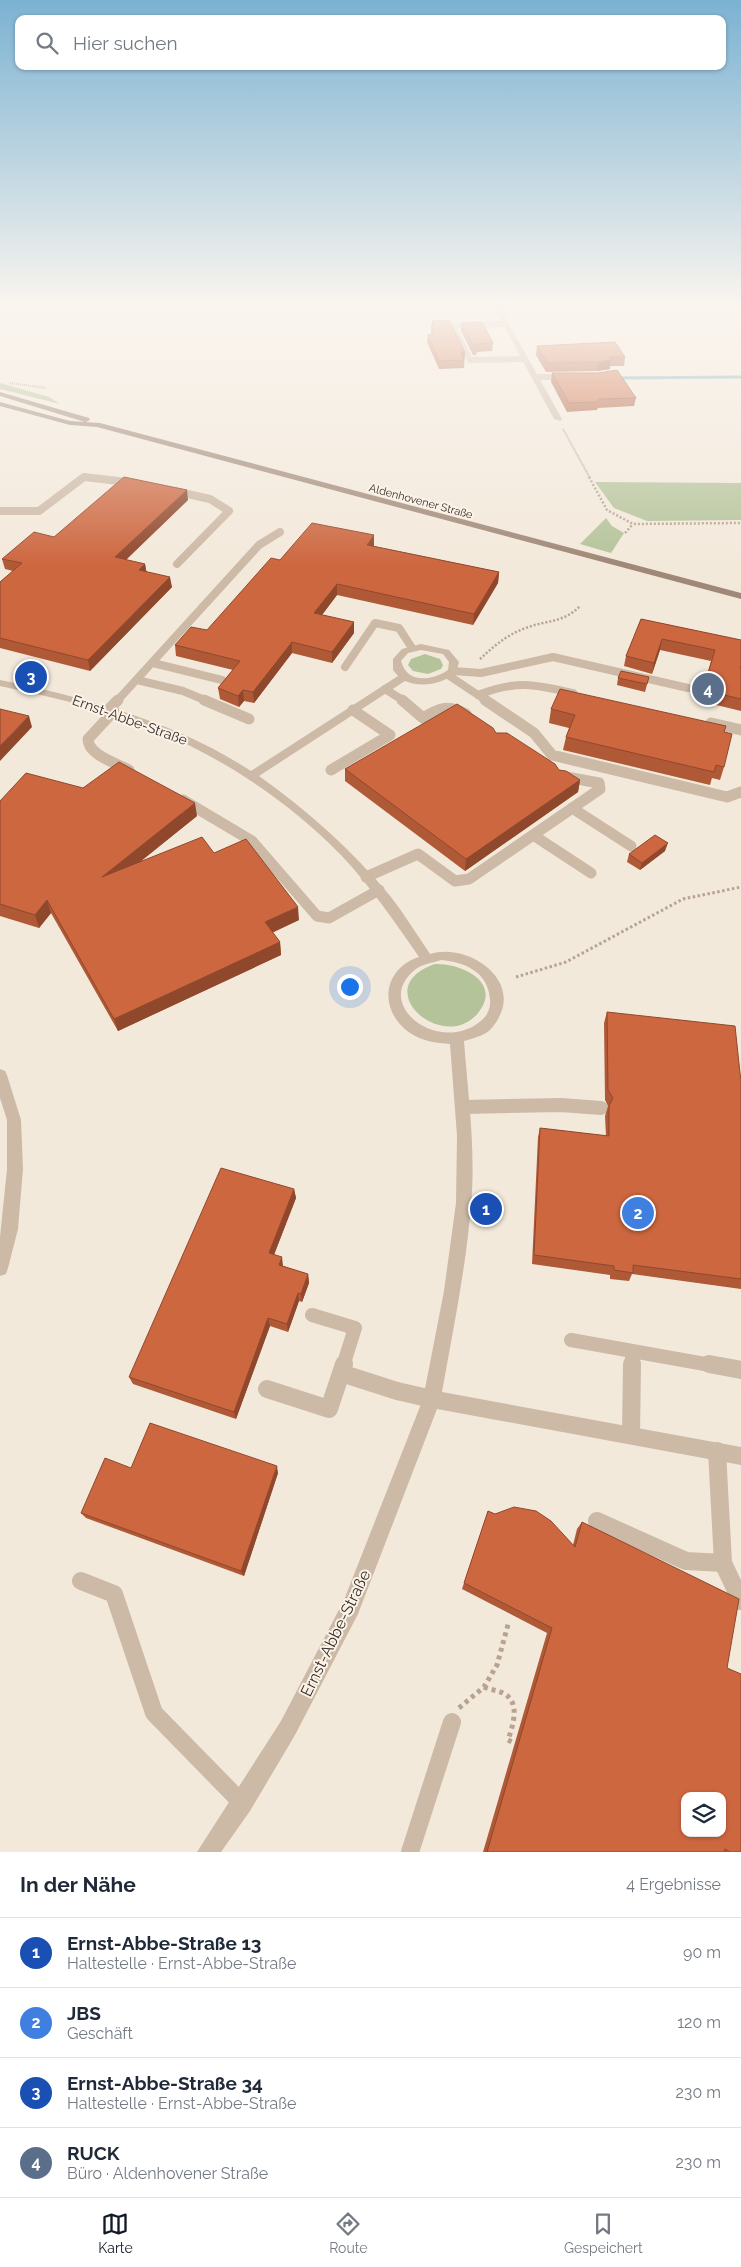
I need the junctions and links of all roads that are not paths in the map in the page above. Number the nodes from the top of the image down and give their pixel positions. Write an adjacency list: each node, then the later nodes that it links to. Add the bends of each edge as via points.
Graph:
1 (543, 392): 4 (street)
2 (0, 394): 5 (main road, Aldenhovener Straße, via 78,416)
3 (0, 404): 5 (main road, Aldenhovener Straße, via 70,423)
4 (558, 419)
5 (97, 425): 11 (main road, Aldenhovener Straße)
6 (144, 485): 8 (lane, via 84,477 40,511)
7 (163, 489): 10 (lane, via 210,499 229,511)
8 (0, 511)
9 (280, 532): 13 (lane, via 259,545)
10 (177, 564)
11 (741, 596)
12 (412, 648): 14 (lane, via 399,628 375,623); 15 (street, via 439,649 452,657); 16 (street, via 396,661 399,672)
13 (153, 663): 17 (lane); 18 (lane)
14 (345, 667)
15 (452, 670): 16 (street, via 441,679 422,681); 20 (lane, via 481,673 553,657); 23 (lane)
16 (405, 676): 21 (street)
17 (137, 680): 24 (lane); 26 (lane, via 184,691)
18 (222, 680)
19 (0, 683): 24 (street, Ernst-Abbe-Straße, via 68,696)
20 (688, 688)
21 (385, 689): 25 (street); 27 (lane, via 423,718 443,706 455,706)
22 (580, 694): 23 (lane, via 523,681 503,684)
23 (478, 695): 34 (lane, via 534,733 552,755 727,797)
24 (111, 710): 31 (lane, via 88,739 88,745); 32 (street, Ernst-Abbe-Straße, via 163,729)
25 (353, 710): 30 (lane, via 390,735); 32 (street)
26 (249, 719)
27 (478, 722)
28 (703, 722): 29 (lane)
29 (741, 730)
30 (331, 770)
31 (135, 774)
32 (253, 775): 40 (street, Ernst-Abbe-Straße, via 330,837)
33 (560, 776): 36 (lane, via 599,783 600,789)
34 (741, 792)
35 (176, 796): 41 (lane, via 252,841 317,916 329,918)
36 (572, 808): 37 (lane); 38 (lane)
37 (533, 835): 39 (lane); 40 (lane, via 469,879 456,881 418,854)
38 (631, 846)
39 (591, 873)
40 (366, 877): 41 (street, Ernst-Abbe-Straße)
41 (379, 890): 42 (street, Ernst-Abbe-Straße, via 407,926)
42 (426, 958): 43 (street, via 413,963 400,976 393,993 395,1005 406,1022 424,1034); 43 (street, via 456,956 471,961 483,969 495,986 498,1005 492,1017 483,1027)
43 (457, 1039): 45 (street, Ernst-Abbe-Straße)
44 (0, 1075): 47 (street, via 14,1120 15,1169 10,1230)
45 (462, 1107): 46 (lane, via 561,1105); 54 (street, Ernst-Abbe-Straße, via 464,1203)
46 (601, 1108)
47 (0, 1268)
48 (312, 1315): 52 (lane, via 355,1328)
49 (571, 1340): 50 (lane)
50 (632, 1350): 51 (lane); 55 (lane)
51 (741, 1370)
52 (341, 1373): 53 (lane, via 329,1409); 54 (lane, via 396,1391)
53 (267, 1389)
54 (432, 1398): 55 (street); 63 (street, Ernst-Abbe-Straße, via 351,1606 288,1728)
55 (630, 1435): 56 (street)
56 (717, 1451): 57 (street); 59 (lane)
57 (741, 1456)
58 (597, 1521): 59 (lane, via 686,1562)
59 (723, 1563): 61 (lane)
60 (80, 1580): 63 (lane, via 114,1594 154,1713)
61 (741, 1601)
62 (452, 1722): 65 (lane)
63 (242, 1803): 64 (street, Ernst-Abbe-Straße)
64 (208, 1852)
65 (410, 1852)

